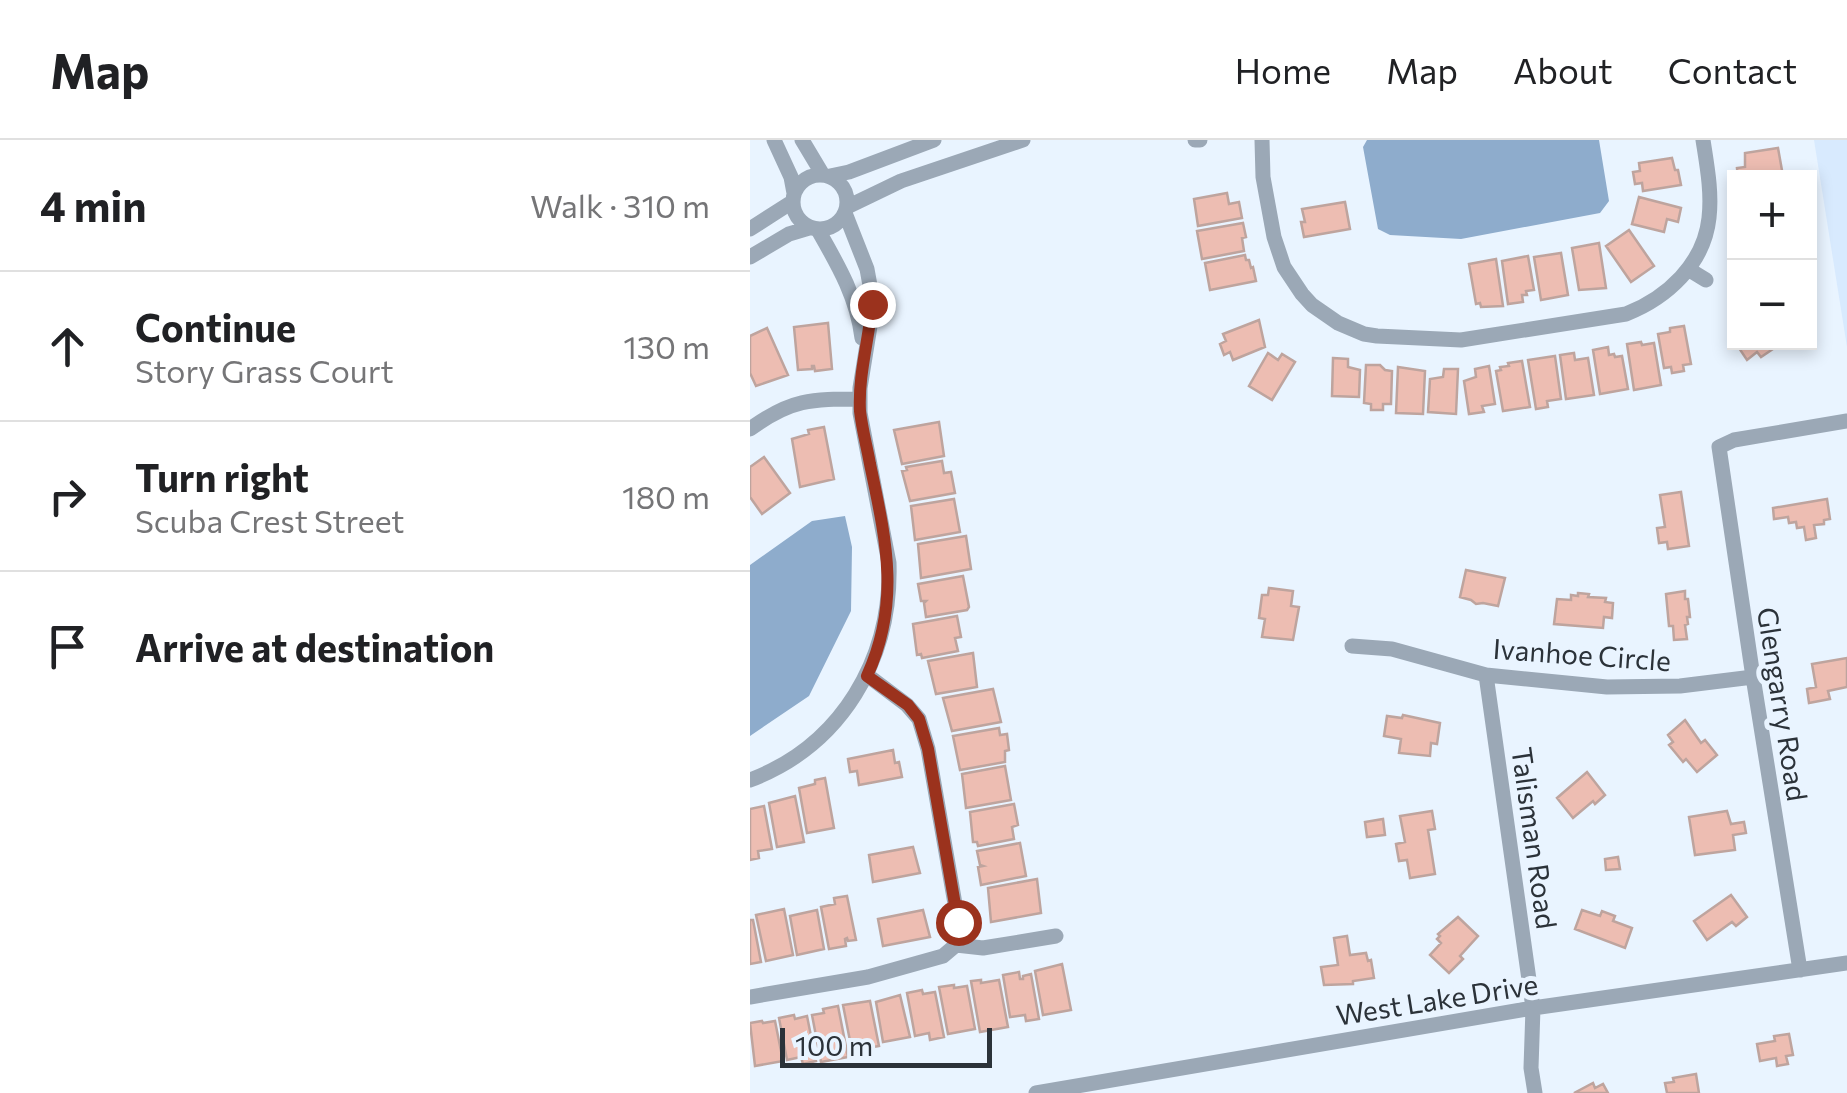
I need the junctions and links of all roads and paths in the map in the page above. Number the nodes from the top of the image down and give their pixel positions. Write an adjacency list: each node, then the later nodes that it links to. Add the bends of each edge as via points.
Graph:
1 (774, 140): 8 (street)
2 (802, 140): 7 (street)
3 (934, 140): 7 (street)
4 (1023, 140): 9 (street, via 902,181)
5 (1262, 140): 13 (street, via 1278,252 1307,312 1364,334 1470,340 1626,314 1657,299)
6 (1703, 140): 13 (street, via 1709,222)
7 (826, 175): 8 (street, via 808,177); 9 (street, via 846,192)
8 (793, 198): 10 (street); 11 (street, via 797,218)
9 (846, 210): 11 (street, via 834,226); 15 (street, via 871,290)
10 (750, 229)
11 (814, 229): 12 (street, via 788,234); 15 (street, via 853,296)
12 (750, 256)
13 (1688, 269): 14 (street)
14 (1706, 280)
15 (864, 362): 16 (street)
16 (860, 399): 18 (street, via 798,403); 21 (street, via 889,574 884,627)
17 (1847, 420): 22 (street, Glengarry Road, via 1719,446)
18 (750, 429)
19 (1352, 646): 20 (street, Ivanhoe Circle, via 1392,648)
20 (1486, 675): 22 (street, Ivanhoe Circle, via 1607,687); 29 (street, Talisman Road)
21 (867, 676): 23 (street, via 820,737); 25 (street, via 919,719 958,922)
22 (1752, 677): 27 (street, Glengarry Road)
23 (750, 780)
24 (1056, 936): 25 (street, via 983,948)
25 (956, 945): 28 (street, via 943,956 868,977)
26 (1847, 963): 27 (street, West Lake Drive)
27 (1800, 970): 29 (street, West Lake Drive)
28 (750, 997)
29 (1534, 1008): 30 (street, West Lake Drive); 31 (street, Talisman Road)
30 (1036, 1093)
31 (1535, 1093)

